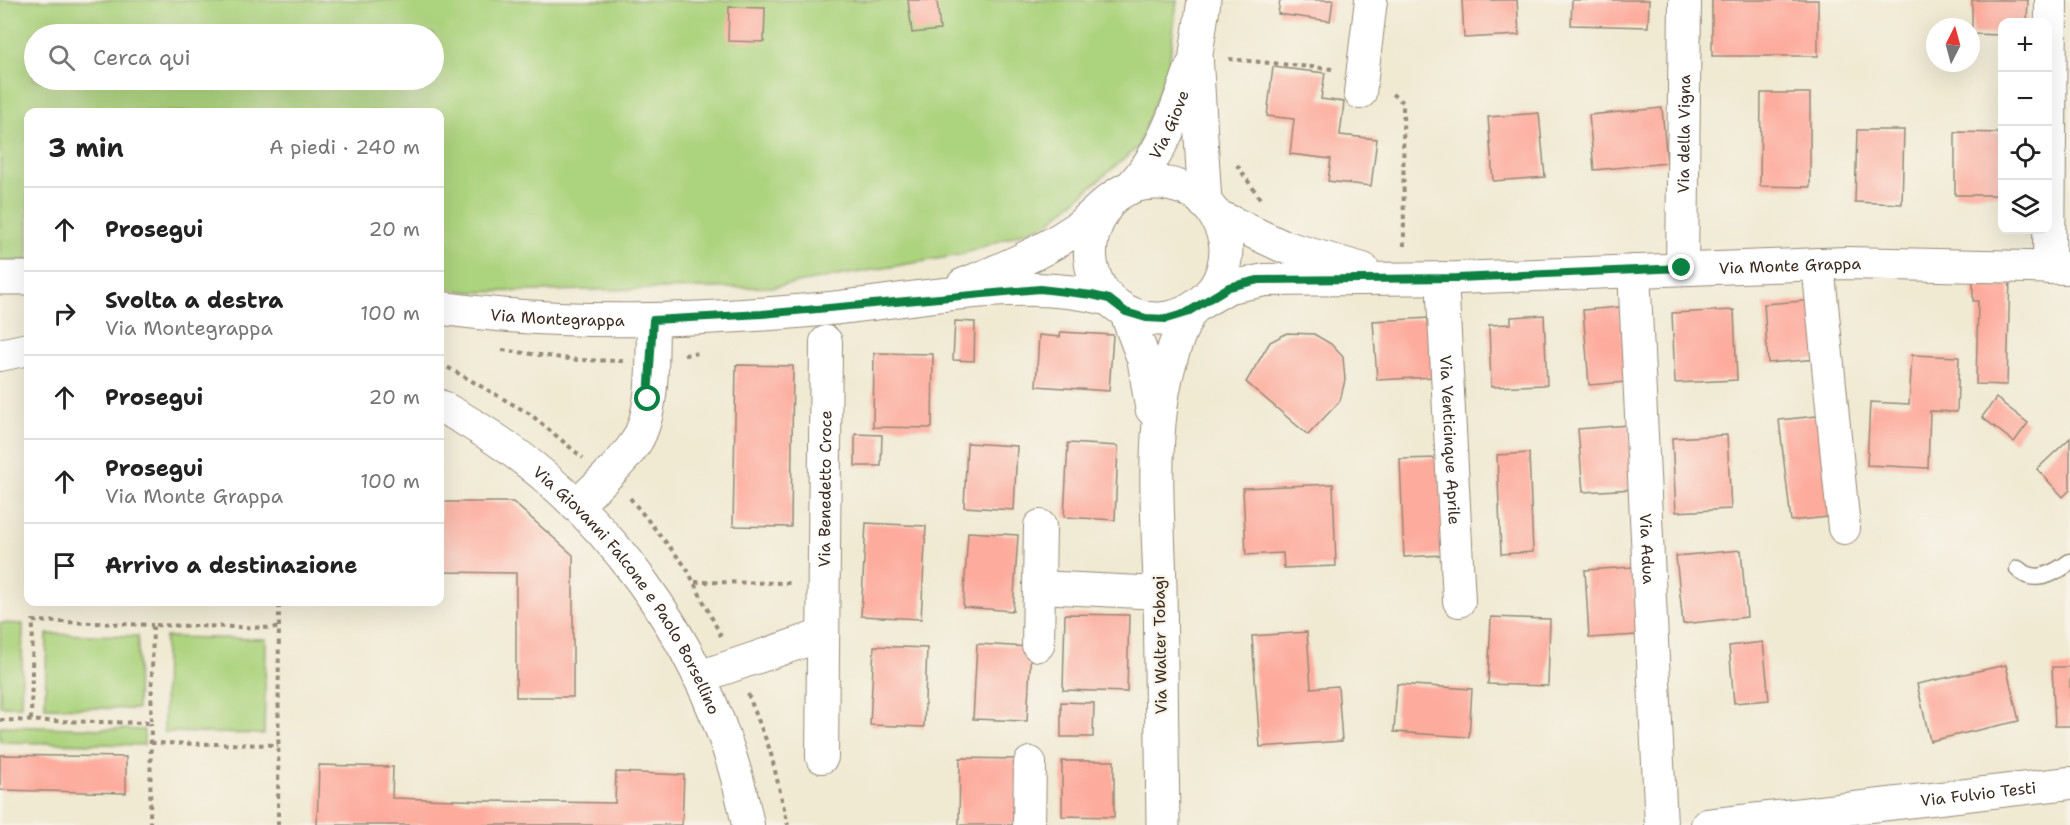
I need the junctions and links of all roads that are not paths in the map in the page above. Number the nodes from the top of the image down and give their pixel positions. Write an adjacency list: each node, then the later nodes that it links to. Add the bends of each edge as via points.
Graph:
1 (1204, 0): 5 (street, Via Giove)
2 (1371, 0): 6 (street)
3 (1685, 0): 10 (street, Via della Vigna)
4 (2050, 0): 11 (street)
5 (1209, 56): 7 (street, Via Giove, via 1150,166); 8 (street, Via Giove)
6 (1361, 83)
7 (1120, 194): 8 (street, via 1151,182 1173,184 1194,193); 17 (street, Via Montegrappa, via 1074,230 1032,255); 18 (street, via 1097,218 1090,239 1089,261 1096,282)
8 (1210, 208): 16 (street, Via Monte Grappa, via 1282,246); 19 (street, via 1221,226 1226,246 1224,267 1216,286)
9 (1818, 264): 10 (street, Via Monte Grappa); 11 (street, Via Monte Grappa); 29 (street)
10 (1682, 268): 12 (street, Via Monte Grappa)
11 (2059, 268)
12 (1634, 270): 15 (street, Via Monte Grappa); 44 (street, Via Adua)
13 (0, 278): 14 (street)
14 (24, 278)
15 (1442, 278): 16 (street, Via Monte Grappa); 34 (street, Via Venticinque Aprile)
16 (1405, 280): 19 (street, Via Monte Grappa, via 1258,280 1229,287)
17 (927, 298): 18 (street, Via Montegrappa, via 1040,289 1075,292); 21 (street, Via Montegrappa, via 772,314)
18 (1118, 306): 19 (street, via 1146,318 1166,319); 26 (street, Via Walter Tobagi, via 1137,337 1146,371)
19 (1197, 306): 26 (street, Via Walter Tobagi, via 1180,330 1166,372)
20 (444, 308): 21 (street, Via Montegrappa, via 511,316)
21 (653, 320): 27 (street, via 648,399 641,432 625,457)
22 (826, 342): 35 (street, Via Benedetto Croce)
23 (24, 350): 24 (street)
24 (0, 356)
25 (444, 408): 27 (street, Via Giovanni Falcone e Paolo Borsellino, via 514,452)
26 (1158, 464): 33 (street, Via Walter Tobagi)
27 (576, 506): 37 (street, Via Giovanni Falcone e Paolo Borsellino, via 642,582 678,636)
28 (1040, 526): 32 (street)
29 (1844, 528)
30 (2070, 561): 31 (lane, via 2047,576 2033,577)
31 (2018, 569)
32 (1039, 587): 33 (street); 36 (street)
33 (1160, 593): 43 (street, Via Walter Tobagi)
34 (1459, 601)
35 (823, 635): 37 (street); 38 (street, Via Benedetto Croce)
36 (1038, 645)
37 (699, 677): 41 (street, Via Giovanni Falcone e Paolo Borsellino, via 730,753)
38 (822, 757)
39 (1030, 764): 42 (street)
40 (2070, 783): 45 (street, Via Fulvio Testi)
41 (748, 825)
42 (1029, 825)
43 (1163, 825)
44 (1661, 825)
45 (1707, 825)

